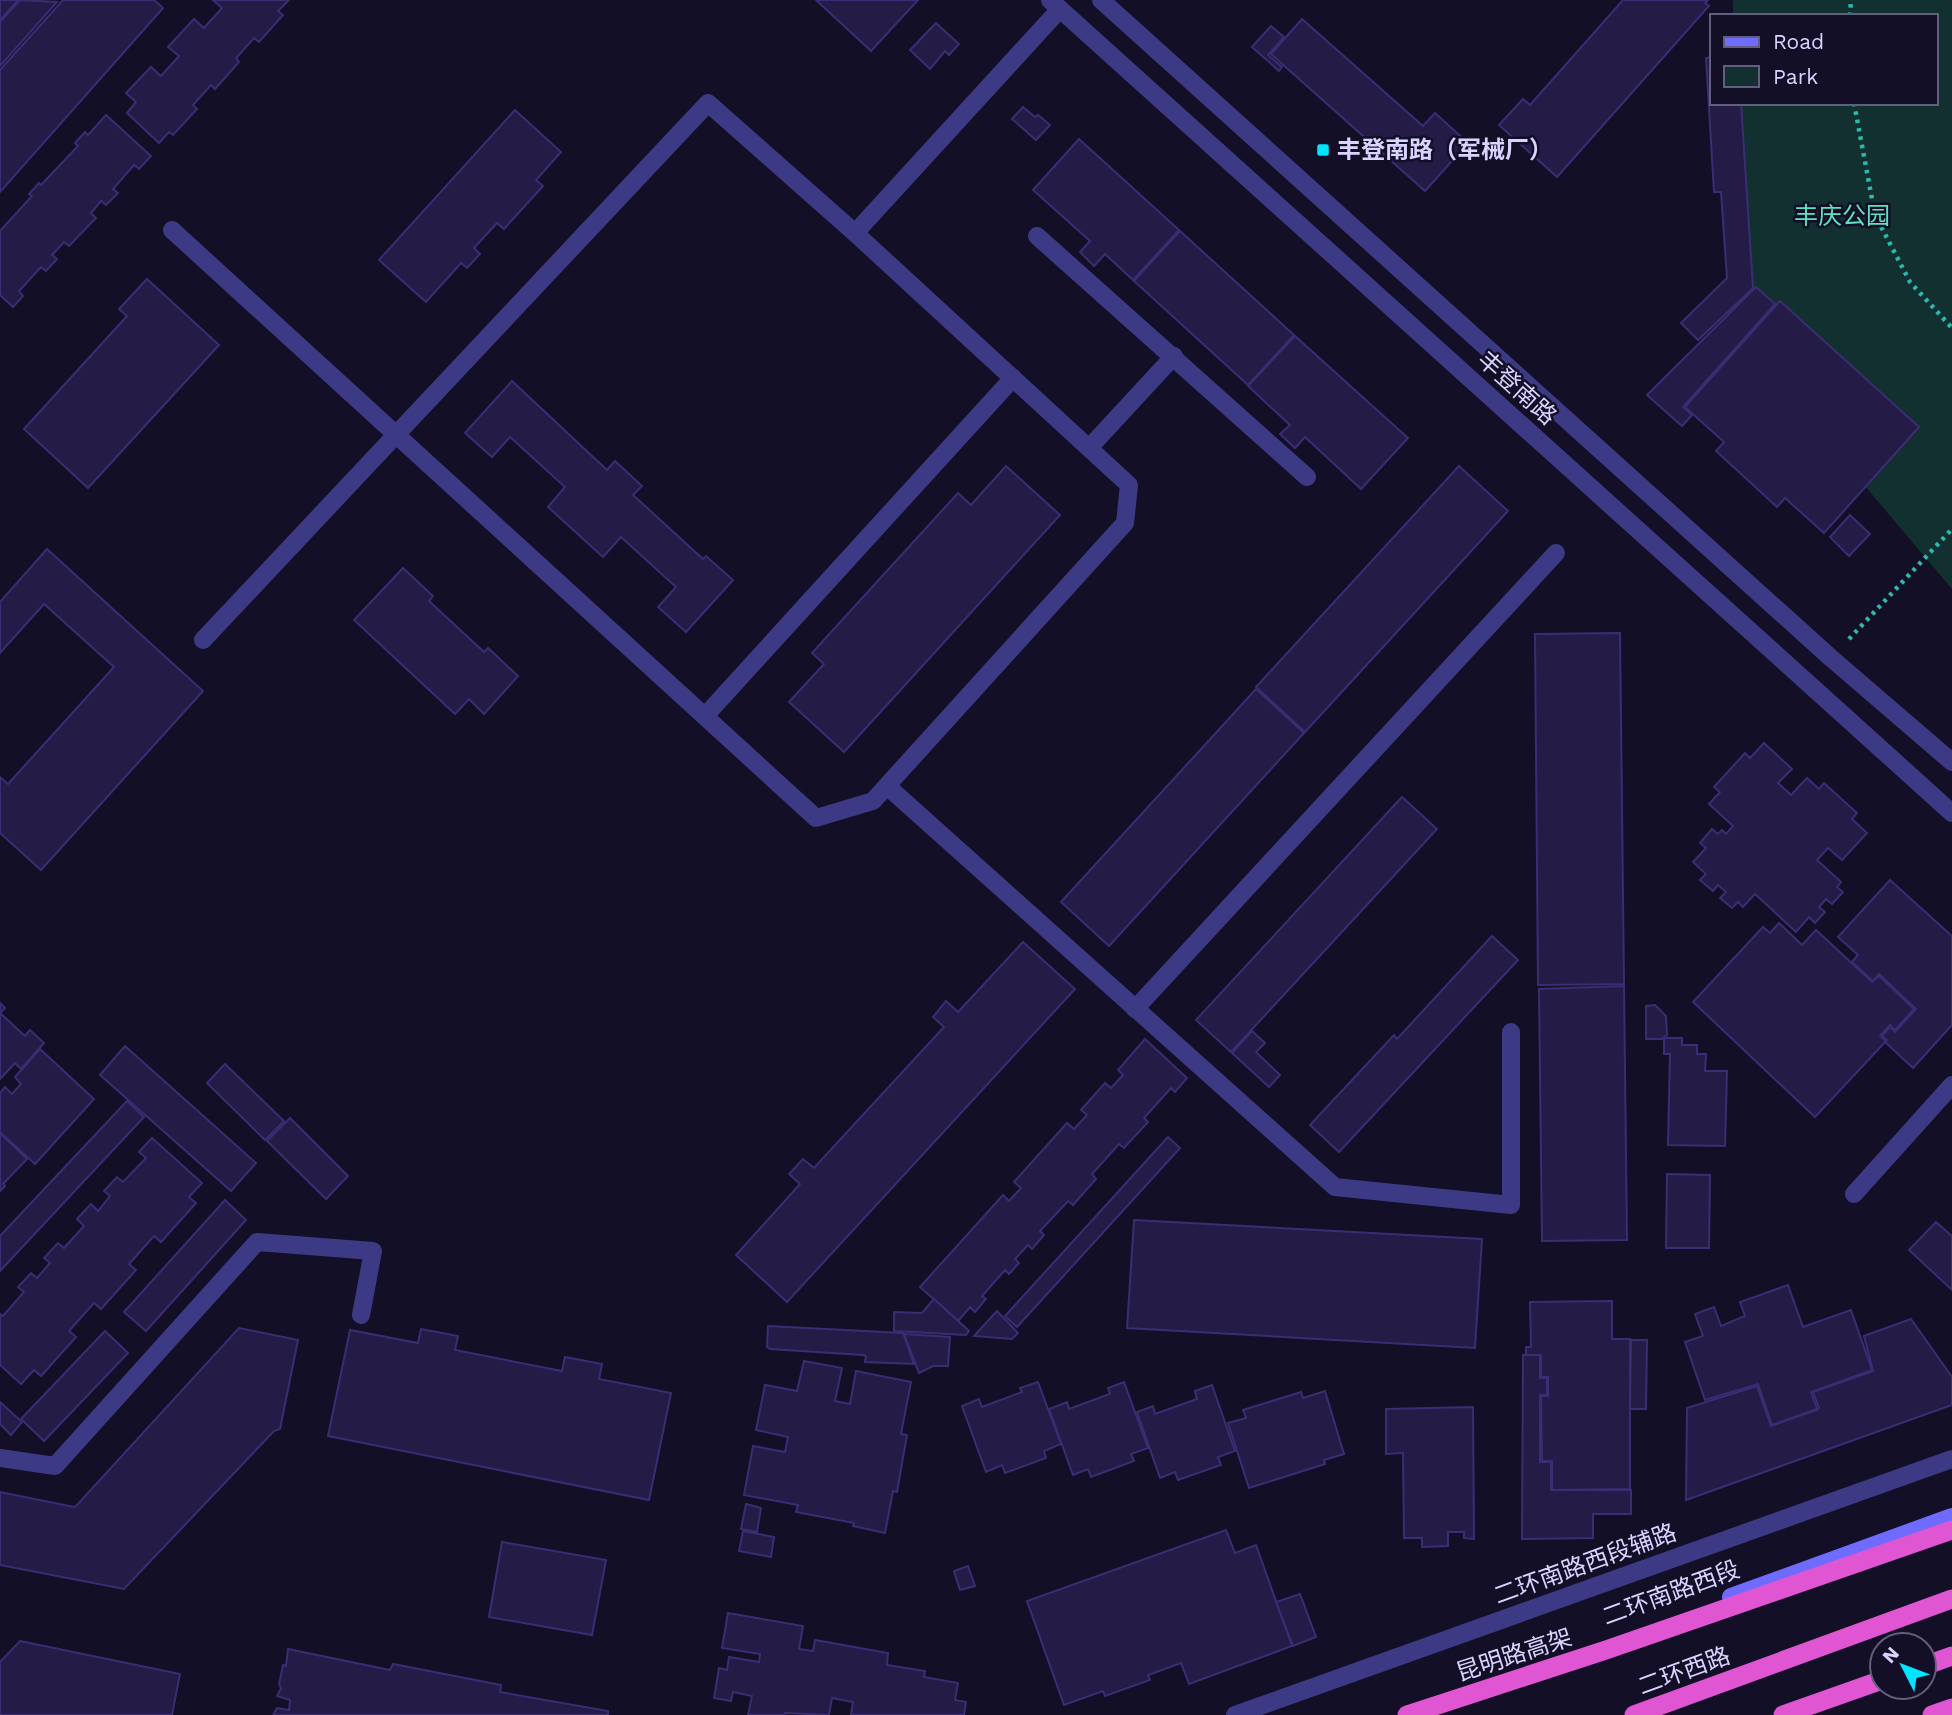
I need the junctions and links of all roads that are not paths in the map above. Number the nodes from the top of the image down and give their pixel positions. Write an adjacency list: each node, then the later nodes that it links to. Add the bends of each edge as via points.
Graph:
1 (1101, 0): 14 (street, 丰登南路)
2 (1055, 5): 4 (street); 16 (street, 丰登南路)
3 (172, 230): 8 (street)
4 (855, 233): 7 (street); 8 (street, via 708,103)
5 (1037, 236): 6 (street)
6 (1174, 356): 9 (street); 10 (street)
7 (1013, 378): 9 (street); 13 (street)
8 (396, 435): 12 (street); 13 (street)
9 (1089, 448): 15 (street, via 1129,485 1125,523)
10 (1307, 477)
11 (1556, 553): 17 (street)
12 (203, 639)
13 (705, 716): 15 (street, via 816,818 873,801)
14 (1952, 762)
15 (887, 786): 17 (street)
16 (1952, 813)
17 (1135, 1009): 18 (street, via 1335,1186 1511,1205)
18 (1511, 1032)
19 (1952, 1085): 20 (street)
20 (1854, 1194)
21 (360, 1315): 22 (street, via 373,1251 257,1242 55,1466)
22 (0, 1458)
23 (1952, 1459): 29 (street, 二环南路西段辅路)
24 (1952, 1517): 30 (main road, 二环南路西段)
25 (1952, 1530): 30 (highway, 昆明路高架)
26 (1952, 1600): 31 (highway, 二环西路)
27 (1868, 1686): 32 (highway)
28 (1952, 1708): 33 (highway)
29 (1235, 1715)
30 (1407, 1715)
31 (1634, 1715)
32 (1783, 1715)
33 (1932, 1715)

